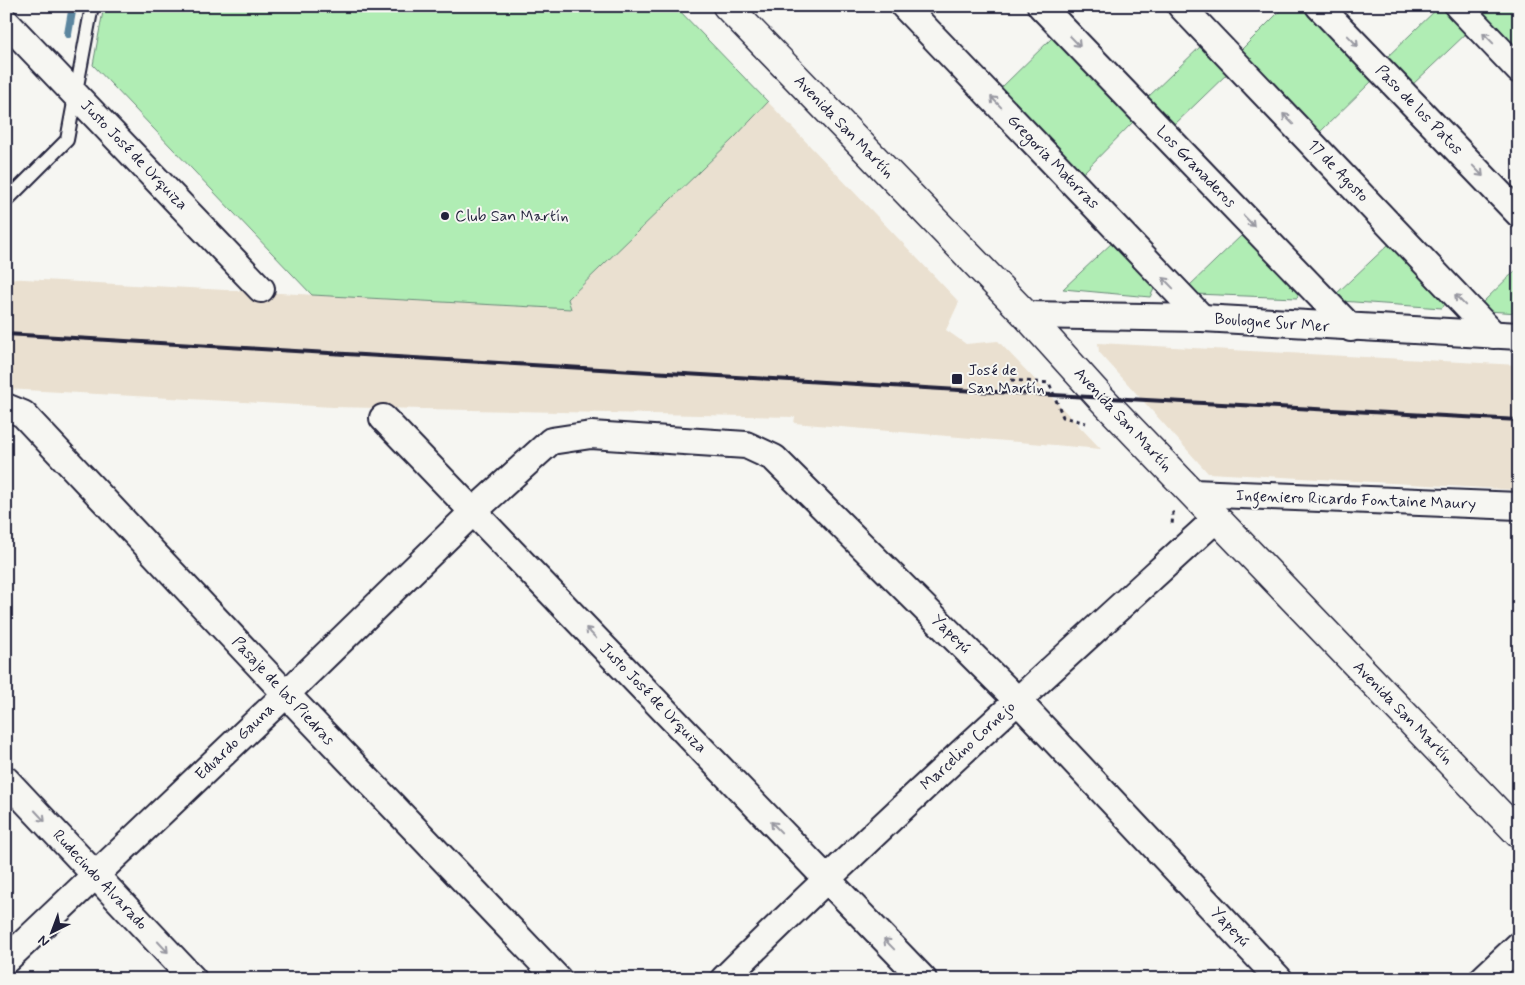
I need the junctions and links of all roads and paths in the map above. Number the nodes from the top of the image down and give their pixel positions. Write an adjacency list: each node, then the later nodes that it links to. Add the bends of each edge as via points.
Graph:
1 (92, 6): 10 (lane)
2 (727, 6): 14 (main road, Avenida San Martín)
3 (904, 6): 15 (street, Gregoria Matorras, one-way to 3)
4 (1041, 6): 16 (street, Los Granaderos, one-way to 16)
5 (1181, 6): 17 (street, 17 de Agosto, one-way to 5)
6 (1319, 6): 12 (street, Paso de los Patos, one-way to 12)
7 (1458, 6): 9 (street, one-way to 7)
8 (6, 22): 10 (street, Justo José de Urquiza)
9 (1519, 70)
10 (75, 94): 11 (lane, via 67,140); 13 (street, Justo José de Urquiza)
11 (6, 201)
12 (1519, 214)
13 (261, 289)
14 (1026, 315): 15 (street, Boulogne Sur Mer); 23 (main road, Avenida San Martín)
15 (1202, 318): 16 (street, Boulogne Sur Mer)
16 (1351, 328): 17 (street, Boulogne Sur Mer)
17 (1506, 336)
18 (1011, 380): 21 (path, via 1049,383 1063,417 1084,421)
19 (6, 407): 29 (street, Pasaje de las Piedras, via 23,414)
20 (383, 418): 26 (street, Justo José de Urquiza)
21 (1091, 428)
22 (551, 441): 26 (street, Eduardo Gauna); 30 (street, Yapeyú, via 591,435 746,445 774,458)
23 (1192, 493): 25 (street, Ingeniero Ricardo Fontaine Maury); 27 (main road, Avenida San Martín)
24 (1166, 506): 28 (path, via 1173,514 1172,528)
25 (1519, 506)
26 (474, 511): 29 (street, Eduardo Gauna); 34 (street, Justo José de Urquiza, one-way to 26)
27 (1216, 518): 28 (street, Marcelino Cornejo); 32 (main road, Avenida San Martín)
28 (1187, 545): 30 (street, Marcelino Cornejo)
29 (286, 694): 33 (street, Eduardo Gauna); 38 (street, Pasaje de las Piedras)
30 (1017, 700): 34 (street, Marcelino Cornejo); 41 (street, Yapeyú)
31 (6, 780): 33 (street, Rudecindo Alvarado, one-way to 33)
32 (1519, 834)
33 (95, 875): 36 (street, Eduardo Gauna); 37 (street, Rudecindo Alvarado, one-way to 37)
34 (826, 878): 39 (street, Marcelino Cornejo); 40 (street, Justo José de Urquiza, one-way to 34)
35 (1519, 944): 42 (street)
36 (6, 960)
37 (193, 979)
38 (558, 979)
39 (724, 979)
40 (923, 979)
41 (1279, 979)
42 (1482, 979)

